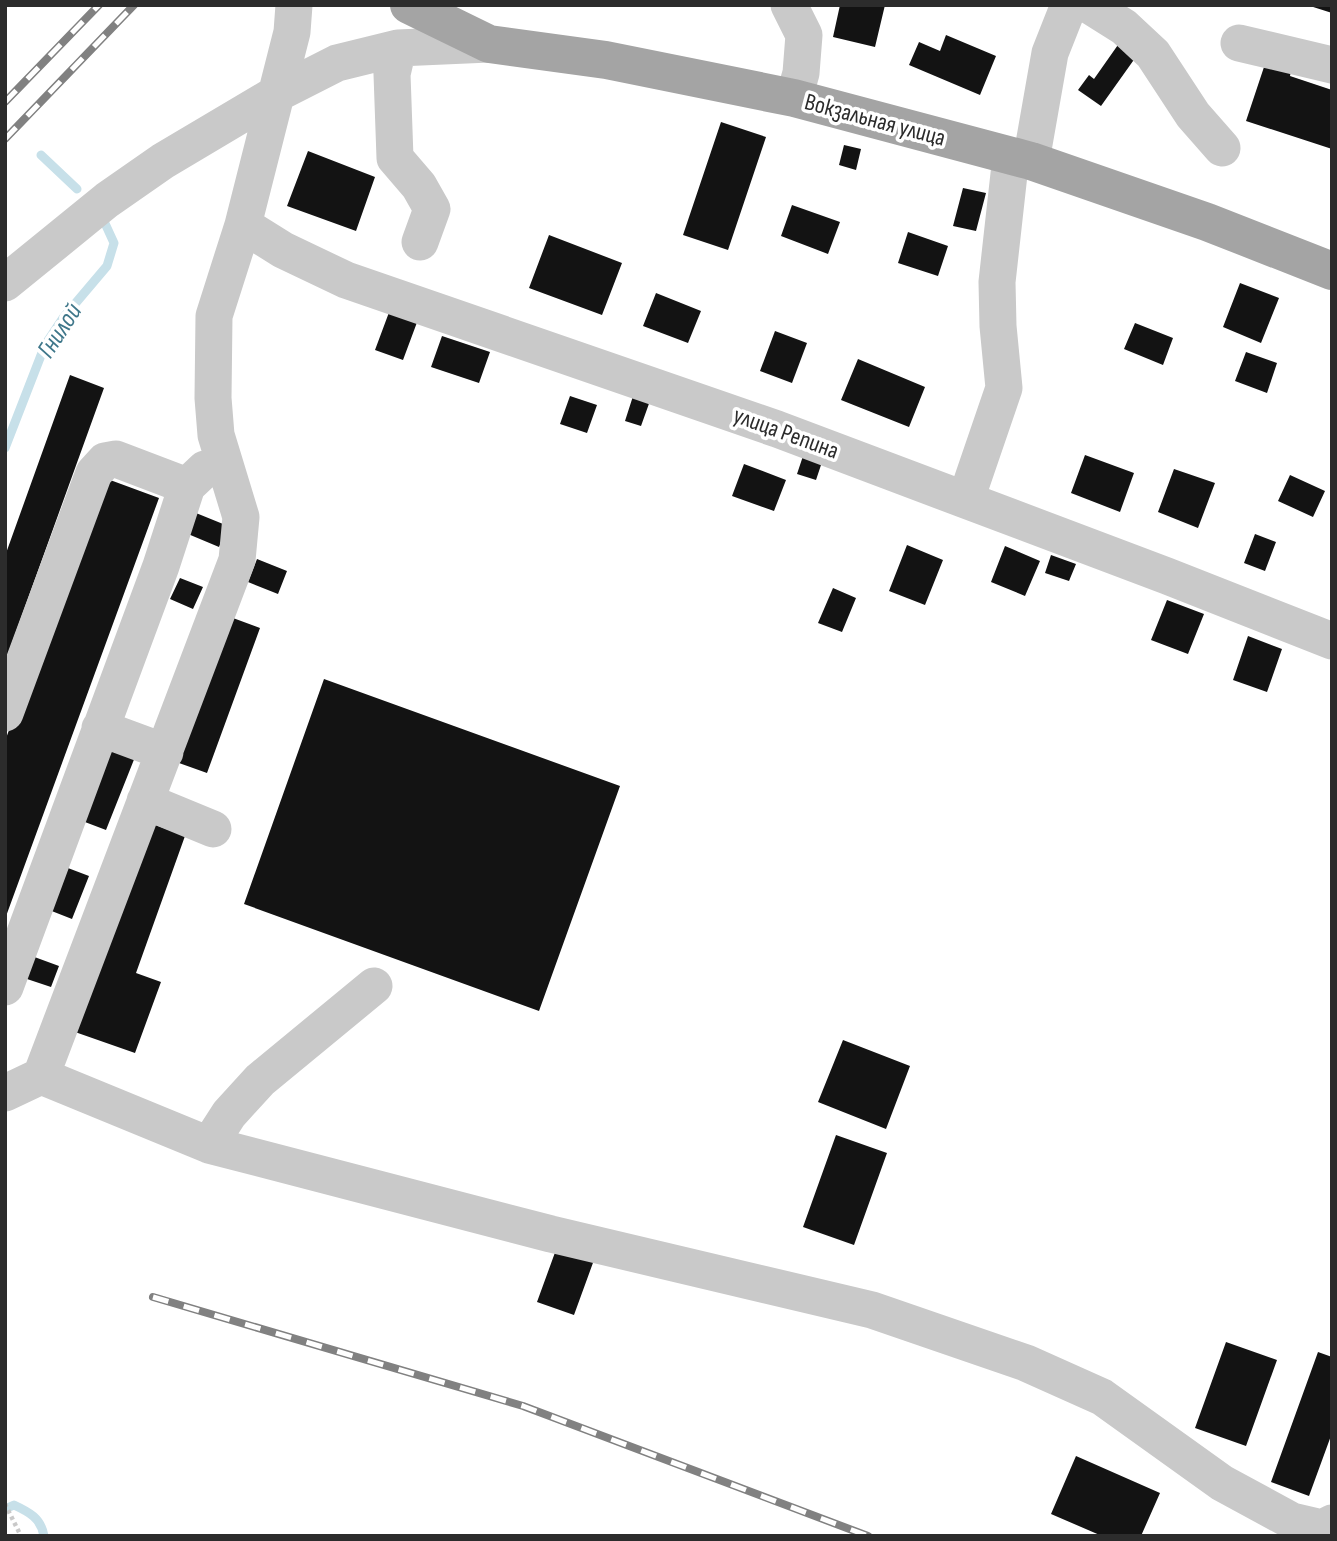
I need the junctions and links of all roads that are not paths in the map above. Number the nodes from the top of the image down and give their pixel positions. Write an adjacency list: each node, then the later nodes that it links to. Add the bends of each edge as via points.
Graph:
1 (294, 5): 10 (street)
2 (409, 5): 7 (main road, Вокзальная улица)
3 (789, 5): 11 (street, via 804,34)
4 (1069, 5): 13 (street, via 1050,53)
5 (1089, 5): 12 (street, via 1124,27 1153,54 1193,115)
6 (1239, 43): 9 (street)
7 (489, 44): 8 (street); 11 (main road, Вокзальная улица, via 606,60)
8 (398, 48): 10 (street, via 337,63); 15 (street, via 392,74 395,158 432,209)
9 (1332, 65)
10 (276, 94): 14 (street); 17 (street, via 107,200)
11 (794, 98): 13 (main road, Вокзальная улица)
12 (1223, 148)
13 (1021, 159): 16 (main road, Вокзальная улица, via 1207,222); 20 (street, via 998,282 1004,388)
14 (243, 225): 18 (street, via 214,316 213,398); 20 (street, улица Репина, via 346,280)
15 (420, 242)
16 (1332, 271)
17 (5, 283)
18 (221, 453): 19 (street); 24 (street, via 241,517 237,559)
19 (187, 486): 22 (street, via 116,459 105,461 94,473); 23 (street)
20 (966, 499): 21 (street, улица Репина)
21 (1332, 641)
22 (5, 713)
23 (100, 728): 24 (street); 28 (street)
24 (165, 752): 25 (street)
25 (145, 802): 26 (street); 29 (street)
26 (214, 829)
27 (374, 986): 31 (street, via 260,1080)
28 (5, 987)
29 (41, 1076): 30 (street); 31 (street)
30 (5, 1093)
31 (209, 1145): 32 (street, via 551,1234 872,1310 1026,1363 1102,1397 1222,1483 1292,1521 1322,1528)
32 (1332, 1523)

